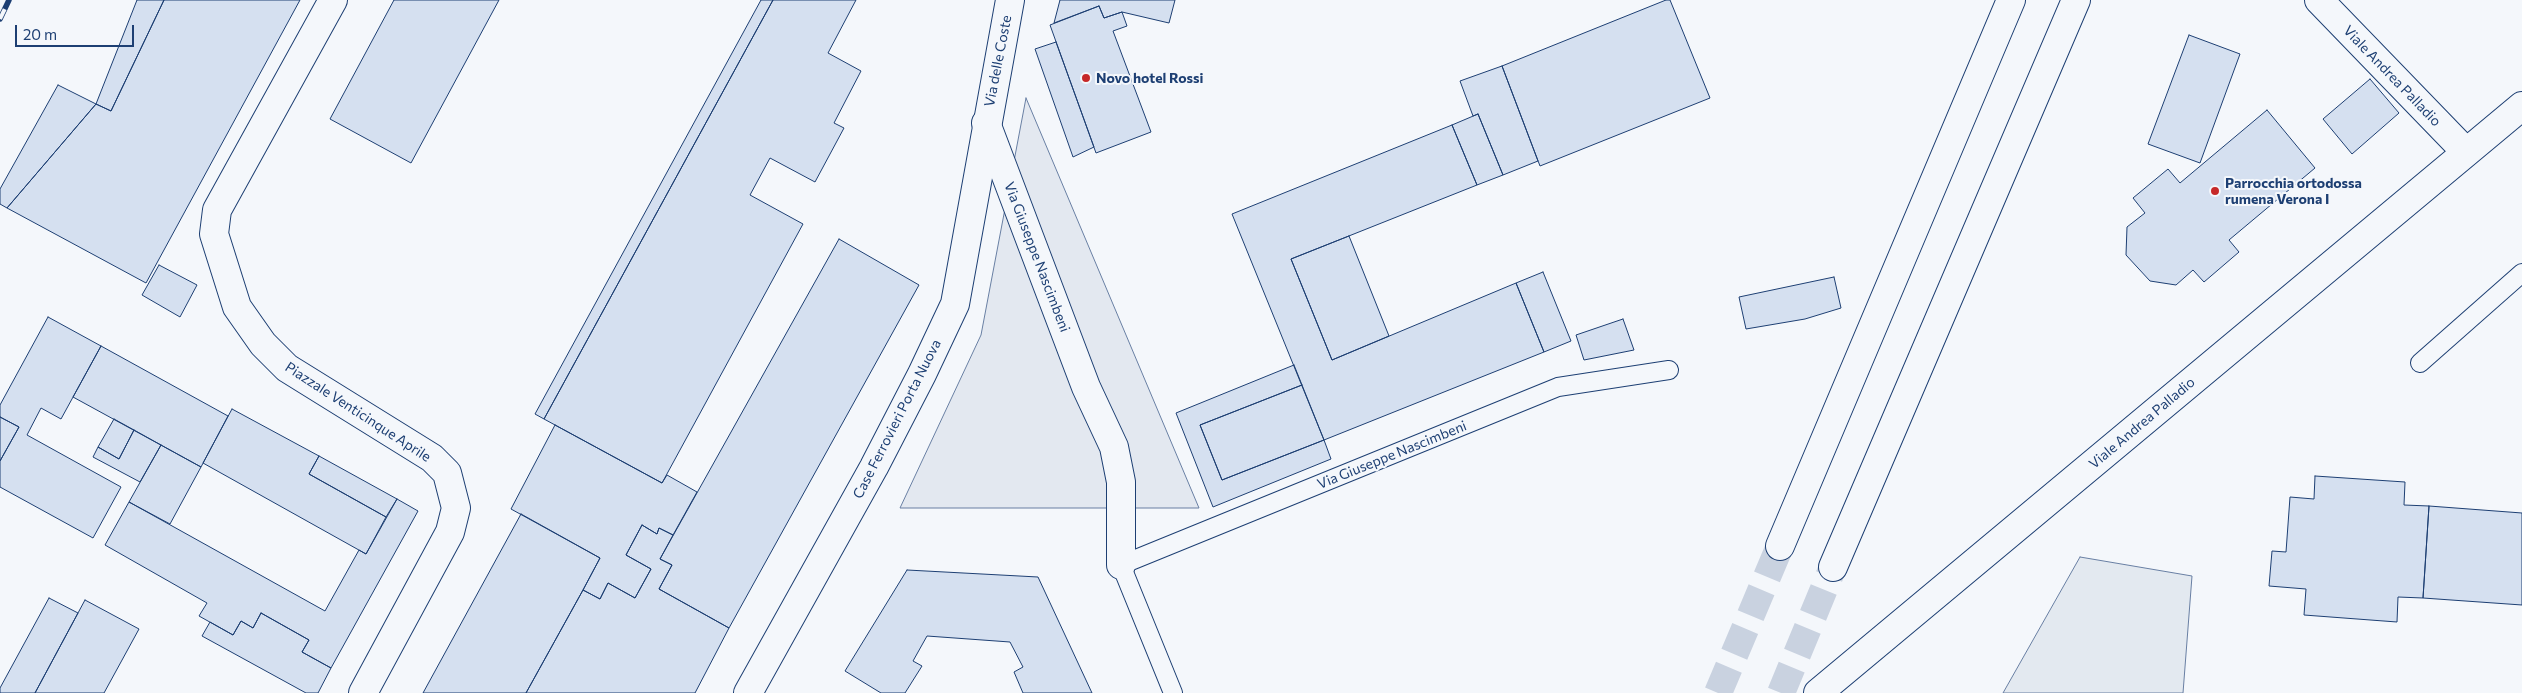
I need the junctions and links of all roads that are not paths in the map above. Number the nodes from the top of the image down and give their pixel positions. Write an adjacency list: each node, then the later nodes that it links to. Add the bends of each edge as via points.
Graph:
1 (332, 0): 15 (main road, Piazzale Venticinque Aprile, via 217,210 214,234 237,307 263,344 287,368 432,458 447,473 456,508 450,532)
2 (1010, 0): 7 (main road, Via delle Coste)
3 (2011, 0): 12 (main road)
4 (2076, 0): 14 (main road)
5 (2319, 0): 8 (main road, Viale Andrea Palladio)
6 (2522, 106): 8 (main road, Viale Andrea Palladio)
7 (986, 122): 13 (main road, Via Giuseppe Nascimbeni, via 1086,387 1114,447 1120,482); 16 (main road, Case Ferrovieri Porta Nuova, via 955,304 874,467)
8 (2466, 152): 18 (main road, Viale Andrea Palladio)
9 (2522, 272): 10 (lane)
10 (2420, 363)
11 (1669, 370): 13 (lane, Via Giuseppe Nascimbeni, via 1558,387)
12 (1780, 546)
13 (1121, 565): 17 (lane, Via Giuseppe Nascimbeni)
14 (1833, 567)
15 (363, 693)
16 (748, 693)
17 (1173, 693)
18 (1818, 693)

